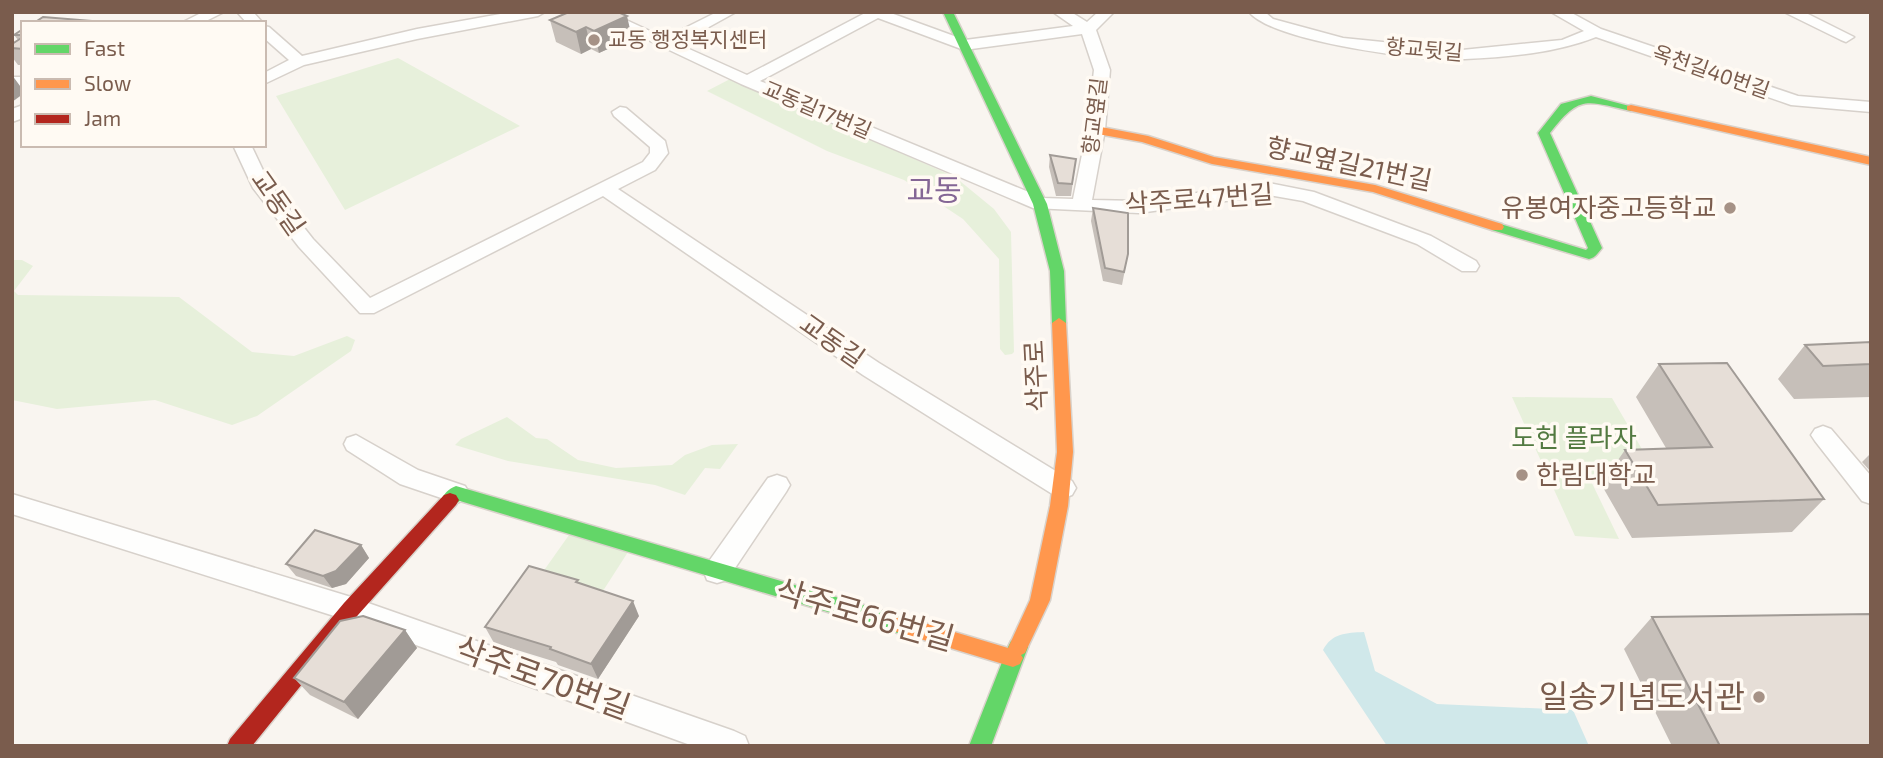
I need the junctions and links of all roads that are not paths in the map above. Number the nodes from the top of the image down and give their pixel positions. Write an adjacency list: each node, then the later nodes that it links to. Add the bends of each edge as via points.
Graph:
1 (217, 12): 12 (street)
2 (538, 12): 19 (street)
3 (596, 12): 17 (street, 교동길17번길)
4 (729, 12): 17 (street)
5 (948, 12): 18 (street, 삭주로)
6 (1060, 12): 13 (street)
7 (1107, 12): 13 (street)
8 (1256, 12): 15 (street, 향교뒷길, via 1268,22 1342,43 1462,55 1564,44)
9 (1558, 12): 15 (street, 옥천길40번길)
10 (1791, 12): 16 (street)
11 (875, 13): 18 (street); 22 (street)
12 (193, 21)
13 (1088, 29): 18 (street); 25 (street, 향교옆길, via 1102,70)
14 (266, 32): 19 (street)
15 (1596, 32): 23 (street, 옥천길40번길, via 1797,101)
16 (1846, 37)
17 (665, 44): 22 (street, 교동길17번길)
18 (964, 45): 29 (street, 삭주로)
19 (299, 61): 20 (street); 21 (street)
20 (266, 66)
21 (266, 78)
22 (747, 81): 29 (street, 교동길17번길)
23 (1871, 107)
24 (620, 112): 28 (street, 교동길, via 659,145 659,153 649,166)
25 (1096, 130): 27 (street, 향교옆길21번길, via 1212,160 1375,189 1589,255 1595,248 1544,133 1565,106 1591,99); 30 (street, 향교옆길)
26 (243, 147): 28 (street, 교동길, via 260,184 306,243 367,308)
27 (1871, 160)
28 (605, 189): 35 (street, 교동길, via 871,369)
29 (1040, 204): 30 (street, 삭주로47번길); 35 (street, 삭주로, via 1057,271)
30 (1082, 204): 31 (street, 삭주로47번길, via 1139,207 1269,189 1307,196 1424,240)
31 (1469, 266)
32 (1823, 435): 37 (street)
33 (356, 444): 36 (street, 삭주로66번길, via 410,477)
34 (777, 485): 39 (street)
35 (1063, 488): 41 (street, 삭주로, via 1040,600)
36 (456, 493): 39 (street, 삭주로66번길); 40 (street)
37 (1871, 494)
38 (14, 508): 40 (street, 삭주로70번길)
39 (717, 572): 41 (street, 삭주로66번길)
40 (351, 609): 42 (street); 43 (street, 삭주로70번길)
41 (1013, 658): 44 (street, 삭주로)
42 (238, 746)
43 (734, 746)
44 (981, 746)

